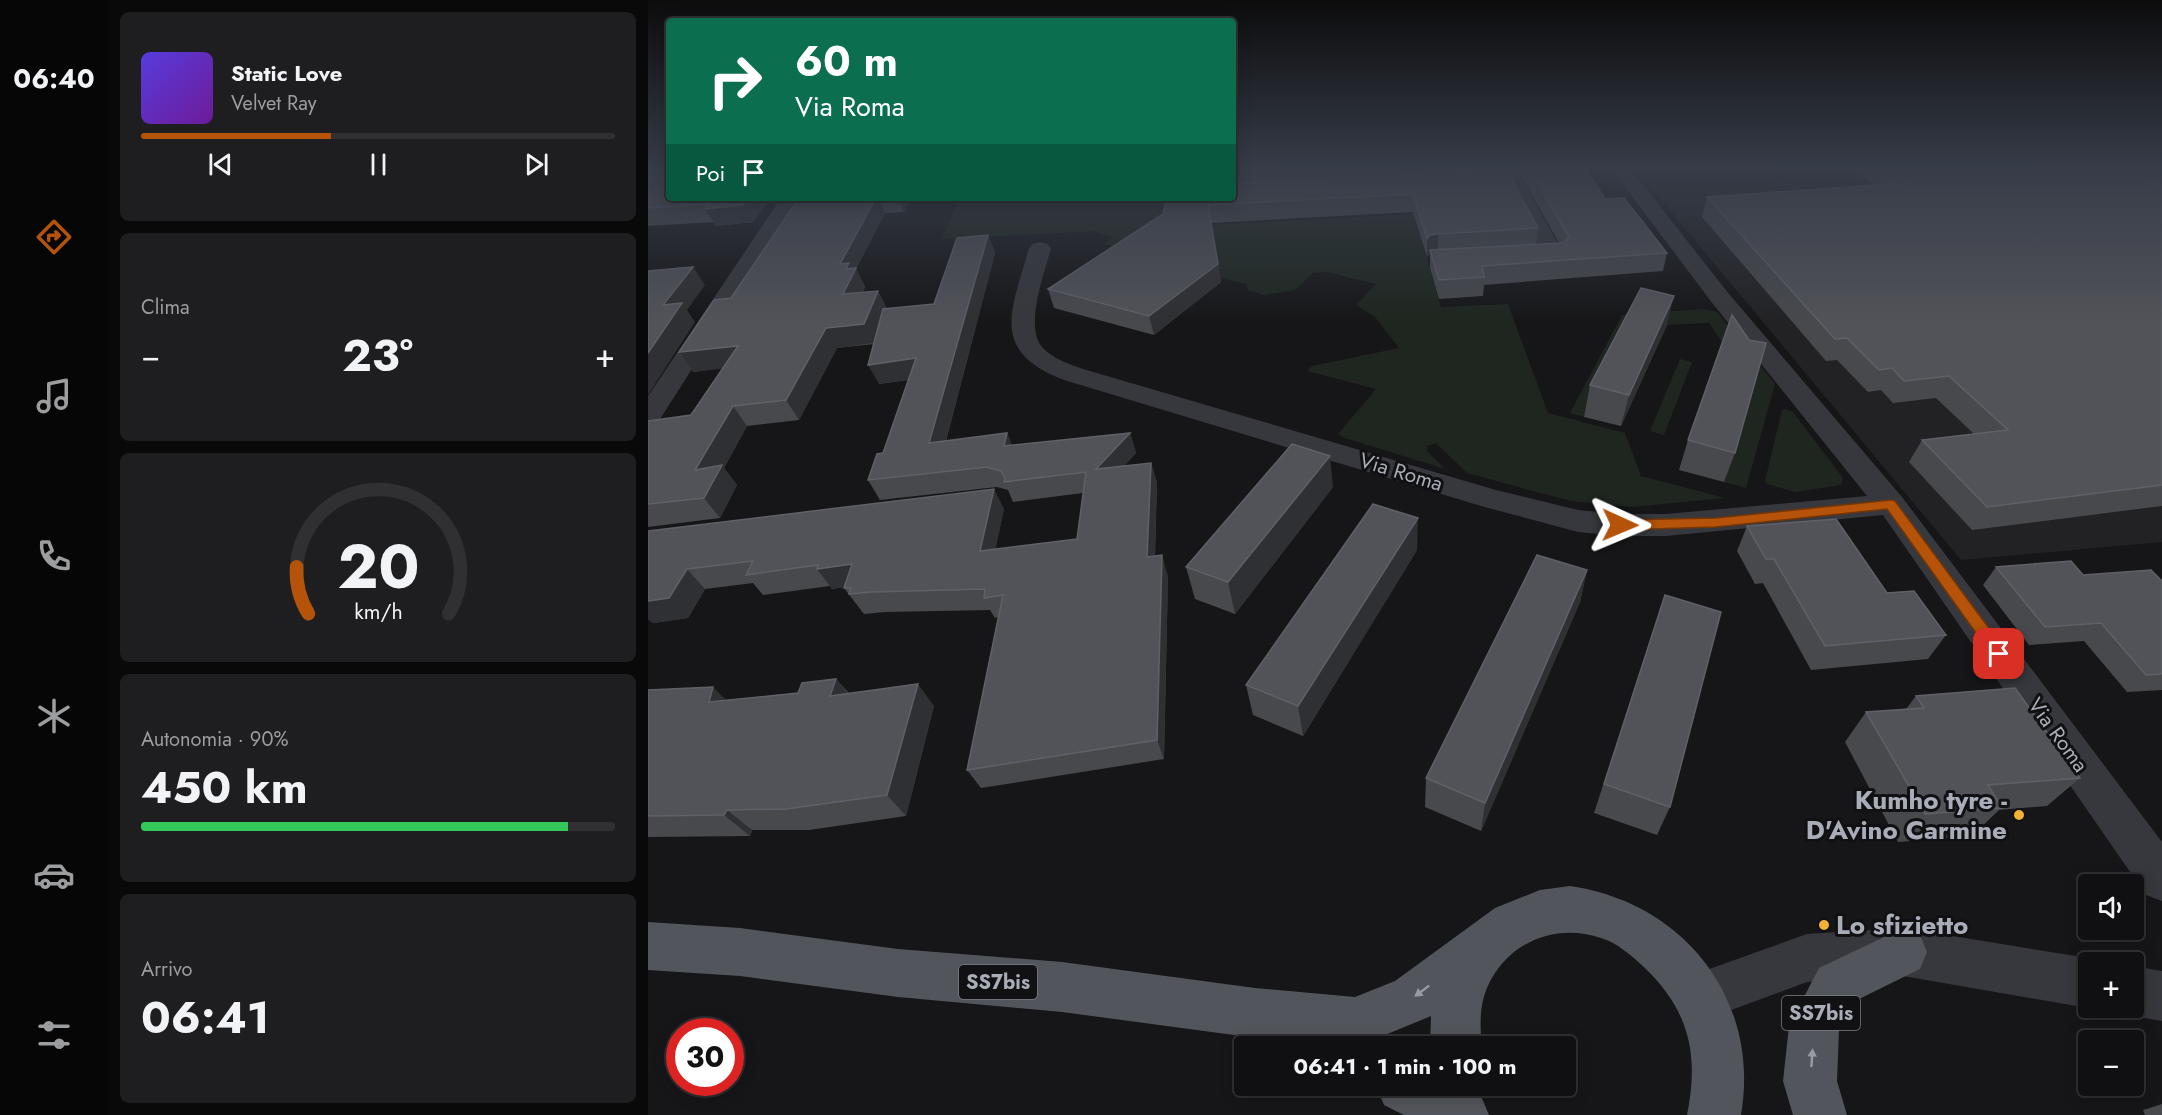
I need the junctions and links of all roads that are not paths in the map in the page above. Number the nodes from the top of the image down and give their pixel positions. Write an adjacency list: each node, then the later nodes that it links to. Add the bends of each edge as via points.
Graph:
1 (777, 219): 6 (street)
2 (1535, 219): 5 (street, via 1554,254)
3 (1660, 219): 7 (street, Via Roma)
4 (1040, 248): 7 (street, Via Roma, via 1023,322 1028,347 1040,360 1060,369 1119,387 1492,499 1578,520 1666,525)
5 (1500, 258)
6 (648, 416)
7 (1891, 504): 8 (street, Via Roma)
8 (2162, 879)
9 (1486, 944): 14 (main road, via 1517,920 1556,909 1596,912 1636,929 1672,959); 16 (main road, SS7bis, one-way to 16, via 1412,999 1355,1022); 18 (main road, via 1463,980 1453,1025)
10 (648, 946): 16 (main road, SS7bis, via 740,952 898,973 1062,987)
11 (1903, 952): 12 (street); 14 (street, via 1807,958); 24 (main road, SS7bis, one-way to 11, via 1810,1081 1814,1026 1836,985)
12 (2078, 981)
13 (2144, 993): 15 (street)
14 (1699, 996): 23 (main road, via 1716,1042 1719,1090)
15 (2162, 996)
16 (1255, 1013): 17 (main road, SS7bis)
17 (1298, 1036)
18 (1454, 1036)
19 (1423, 1096): 21 (main road)
20 (1467, 1096): 22 (main road)
21 (1462, 1115)
22 (1474, 1115)
23 (1714, 1115)
24 (1820, 1115)

